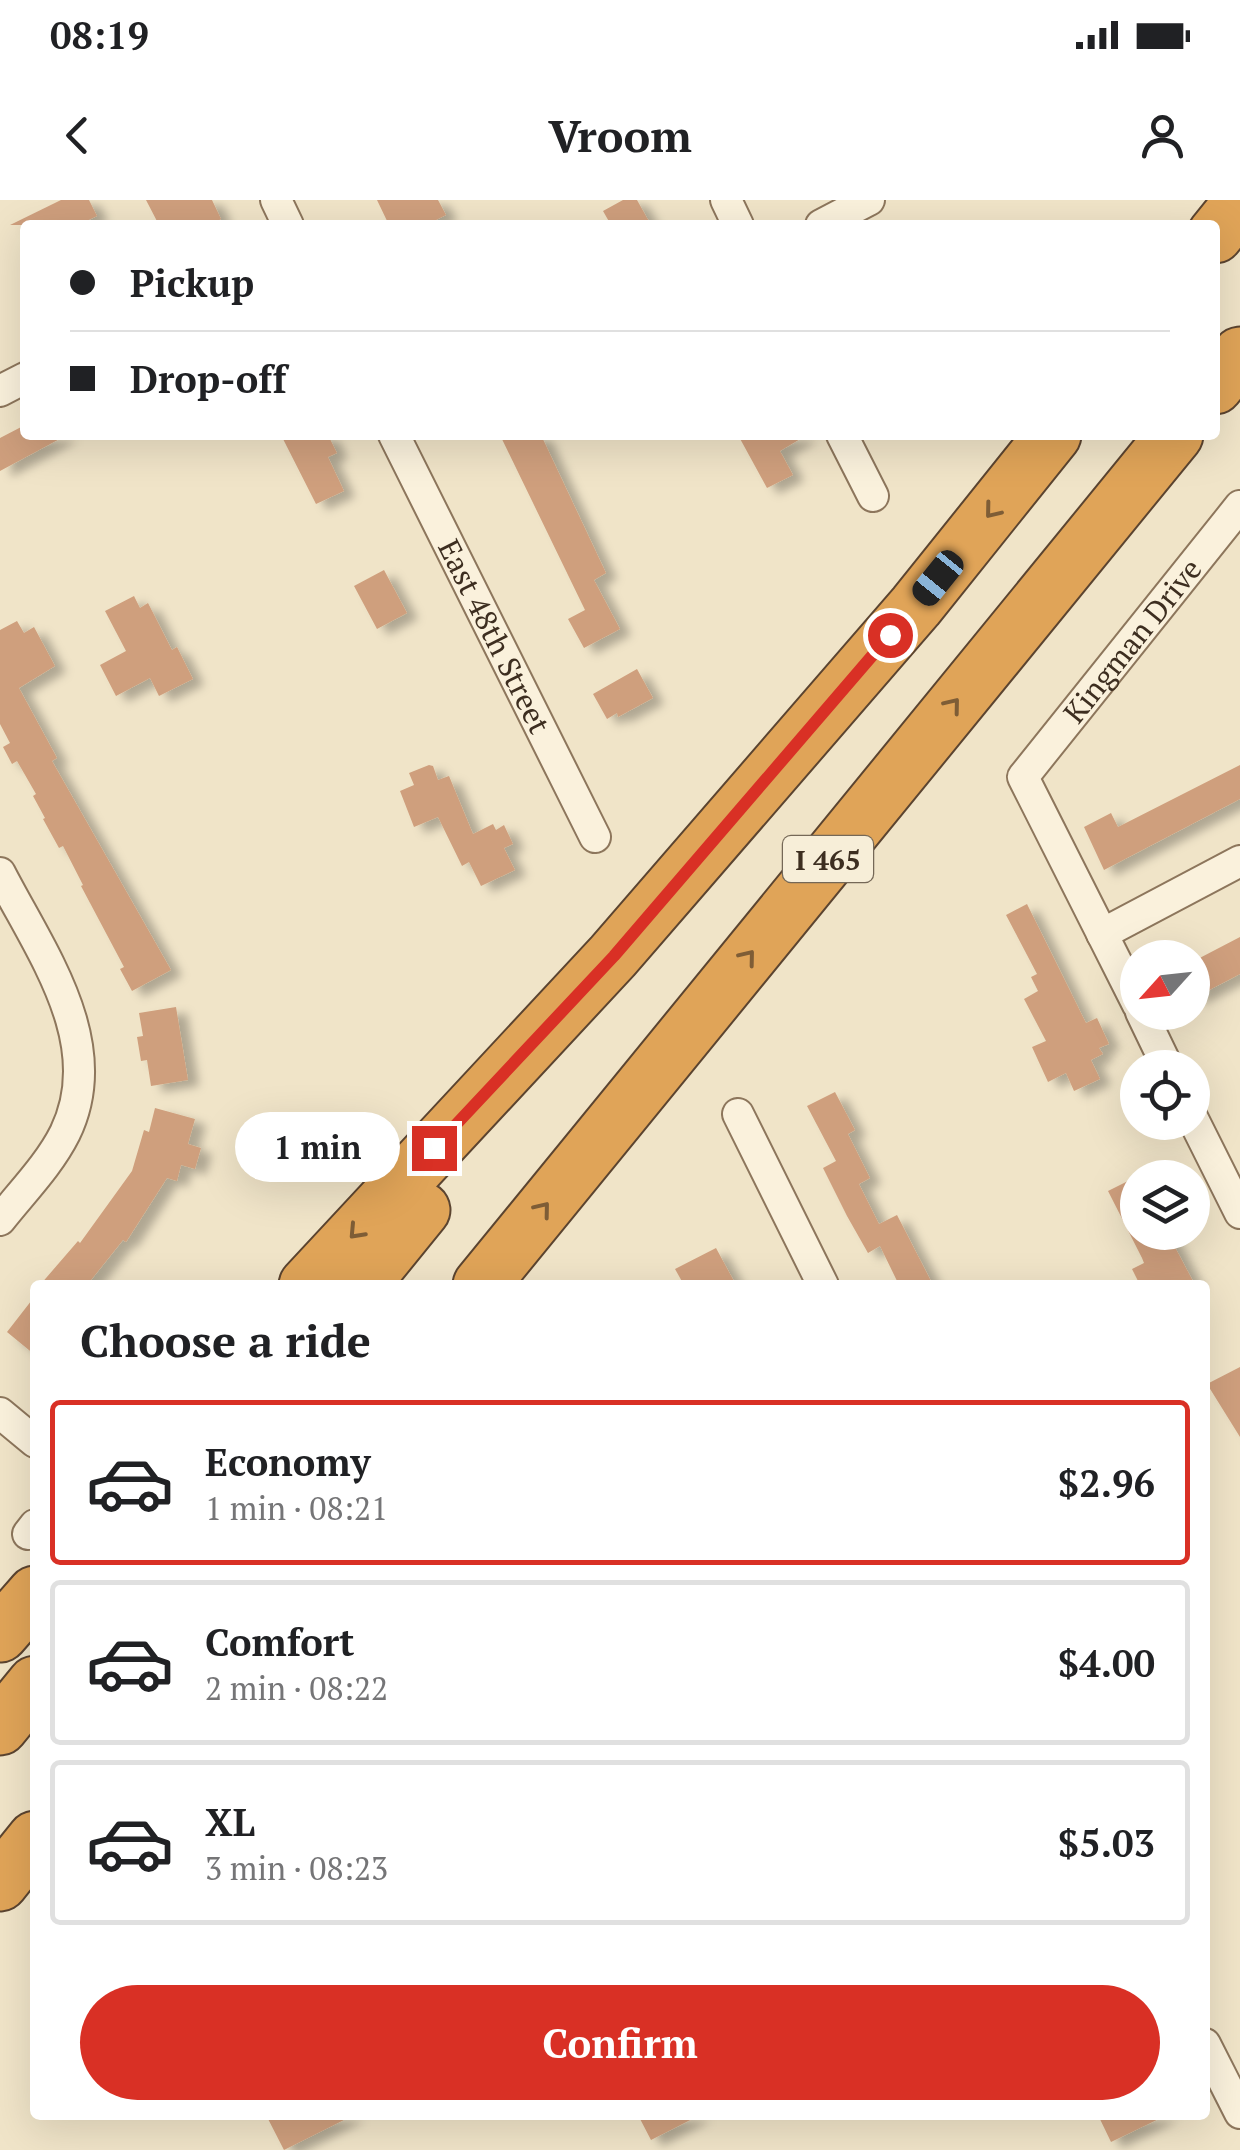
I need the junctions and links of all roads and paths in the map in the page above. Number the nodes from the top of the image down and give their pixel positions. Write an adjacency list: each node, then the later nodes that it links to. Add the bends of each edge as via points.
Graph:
1 (868, 200): 3 (street)
2 (1240, 204): 4 (highway)
3 (830, 220)
4 (1220, 228)
5 (1240, 355): 6 (highway)
6 (1220, 380)
7 (396, 440): 13 (street, East 48th Street)
8 (845, 440): 11 (street)
9 (1050, 440): 17 (highway, one-way to 17)
10 (1171, 440): 25 (highway, I 465, one-way to 10)
11 (873, 496)
12 (1240, 506): 16 (street, Kingman Drive, via 1023,776)
13 (595, 837)
14 (1240, 861): 16 (street)
15 (0, 873): 22 (street, via 70,1011 77,1039 71,1120)
16 (1102, 934): 18 (street)
17 (614, 956): 23 (highway, one-way to 23); 24 (highway)
18 (1120, 970)
19 (738, 1114): 26 (street)
20 (1204, 1140): 21 (street)
21 (1240, 1213)
22 (0, 1220)
23 (311, 1280)
24 (365, 1280)
25 (486, 1280)
26 (821, 1280)
27 (0, 1413): 28 (street)
28 (30, 1438)
29 (30, 1600): 30 (highway)
30 (0, 1634)
31 (30, 1690): 32 (highway)
32 (0, 1727)
33 (30, 1845): 34 (highway)
34 (0, 1883)
35 (1210, 2054): 36 (street)
36 (1240, 2113)

